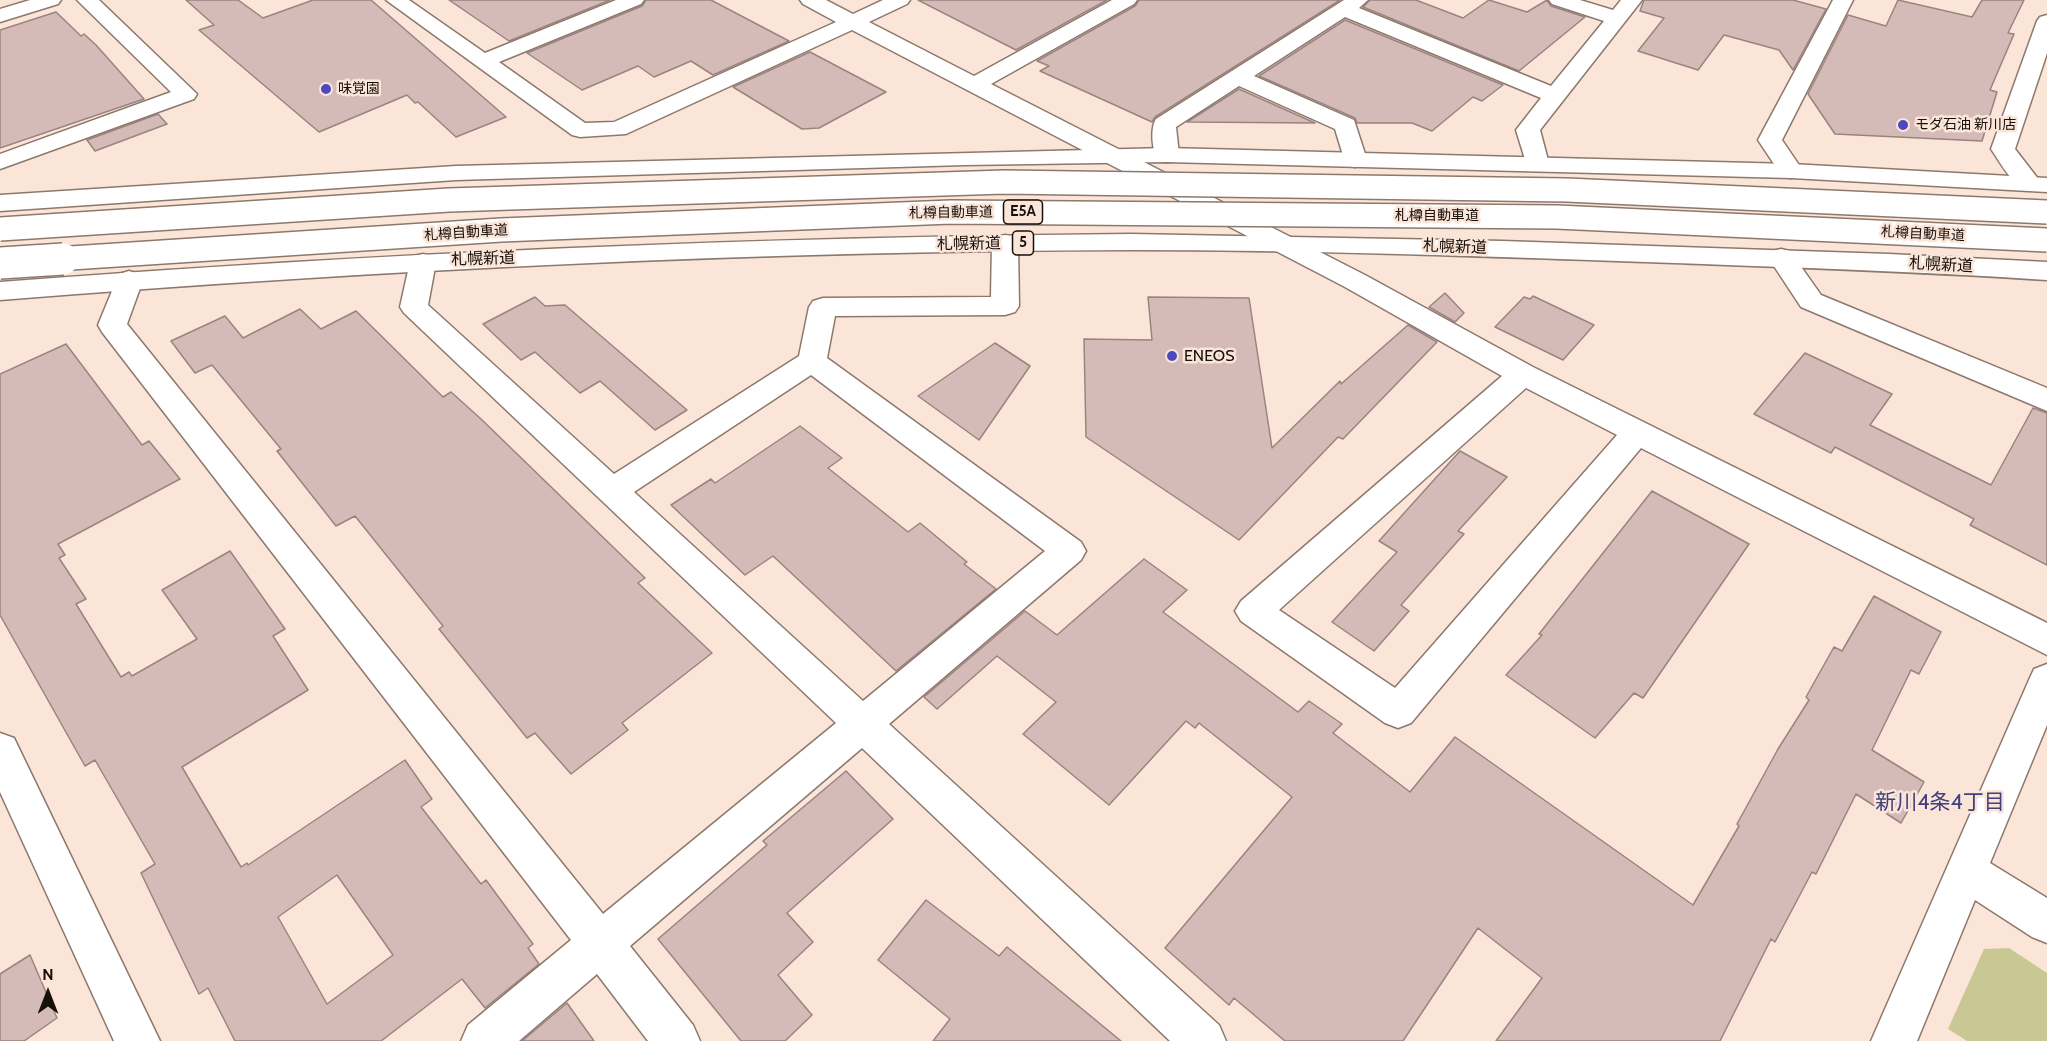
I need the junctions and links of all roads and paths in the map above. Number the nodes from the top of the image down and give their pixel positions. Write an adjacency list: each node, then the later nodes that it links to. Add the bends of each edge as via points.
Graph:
1 (51, 0): 12 (main road)
2 (87, 0): 23 (main road, via 186,94)
3 (396, 0): 16 (main road)
4 (634, 0): 16 (main road)
5 (810, 0): 15 (main road)
6 (900, 0): 15 (main road)
7 (1127, 0): 18 (main road)
8 (1559, 0): 13 (main road)
9 (1632, 0): 13 (main road)
10 (1843, 0): 25 (main road, via 1770,140)
11 (1350, 5): 17 (main road); 19 (main road)
12 (0, 16)
13 (1617, 18): 19 (main road)
14 (2047, 21): 26 (main road, via 2003,149)
15 (853, 22): 16 (main road, via 618,129 580,130); 18 (main road)
16 (483, 60)
17 (1237, 77): 20 (main road, via 1164,124); 22 (main road, via 1346,125)
18 (974, 85): 21 (main road)
19 (1555, 96): 24 (main road, via 1528,130)
20 (1167, 155): 21 (main road); 22 (main road)
21 (1113, 156): 27 (main road, via 456,173); 32 (main road)
22 (1355, 160): 24 (main road)
23 (0, 162)
24 (1537, 164): 25 (main road)
25 (1791, 171): 26 (main road)
26 (2039, 185)
27 (0, 203)
28 (2047, 212): 29 (main road, 札樽自動車道 / E5A, bridge, via 1567,190 1004,182 449,200)
29 (0, 229)
30 (2047, 240): 35 (main road, 札樽自動車道 / E5A, bridge, via 1557,217 951,212 501,230)
31 (1005, 243): 32 (main road, 札幌新道 / 5); 34 (main road, 札幌新道 / 5); 39 (main road, via 1005,306 824,307)
32 (1281, 243): 33 (main road, 札幌新道 / 5); 40 (main road)
33 (1781, 257): 36 (main road, 札幌新道 / 5); 41 (main road, via 1811,300)
34 (423, 262): 37 (main road, 札幌新道 / 5); 43 (main road, via 414,307)
35 (0, 263)
36 (2047, 271)
37 (129, 280): 38 (main road, 札幌新道 / 5); 50 (main road, via 112,325)
38 (0, 291)
39 (812, 361): 43 (main road); 46 (main road, via 1069,551)
40 (1523, 374): 42 (main road); 42 (main road, via 1253,611 1398,711)
41 (2047, 400)
42 (1638, 431): 44 (main road)
43 (612, 491): 46 (main road)
44 (2047, 640)
45 (2047, 680): 48 (main road)
46 (863, 725): 50 (main road); 54 (main road)
47 (2, 757): 51 (main road)
48 (1966, 871): 49 (main road); 55 (main road)
49 (2047, 922)
50 (600, 944): 52 (main road); 53 (main road)
51 (137, 1041)
52 (484, 1041)
53 (677, 1041)
54 (1203, 1041)
55 (1894, 1041)

